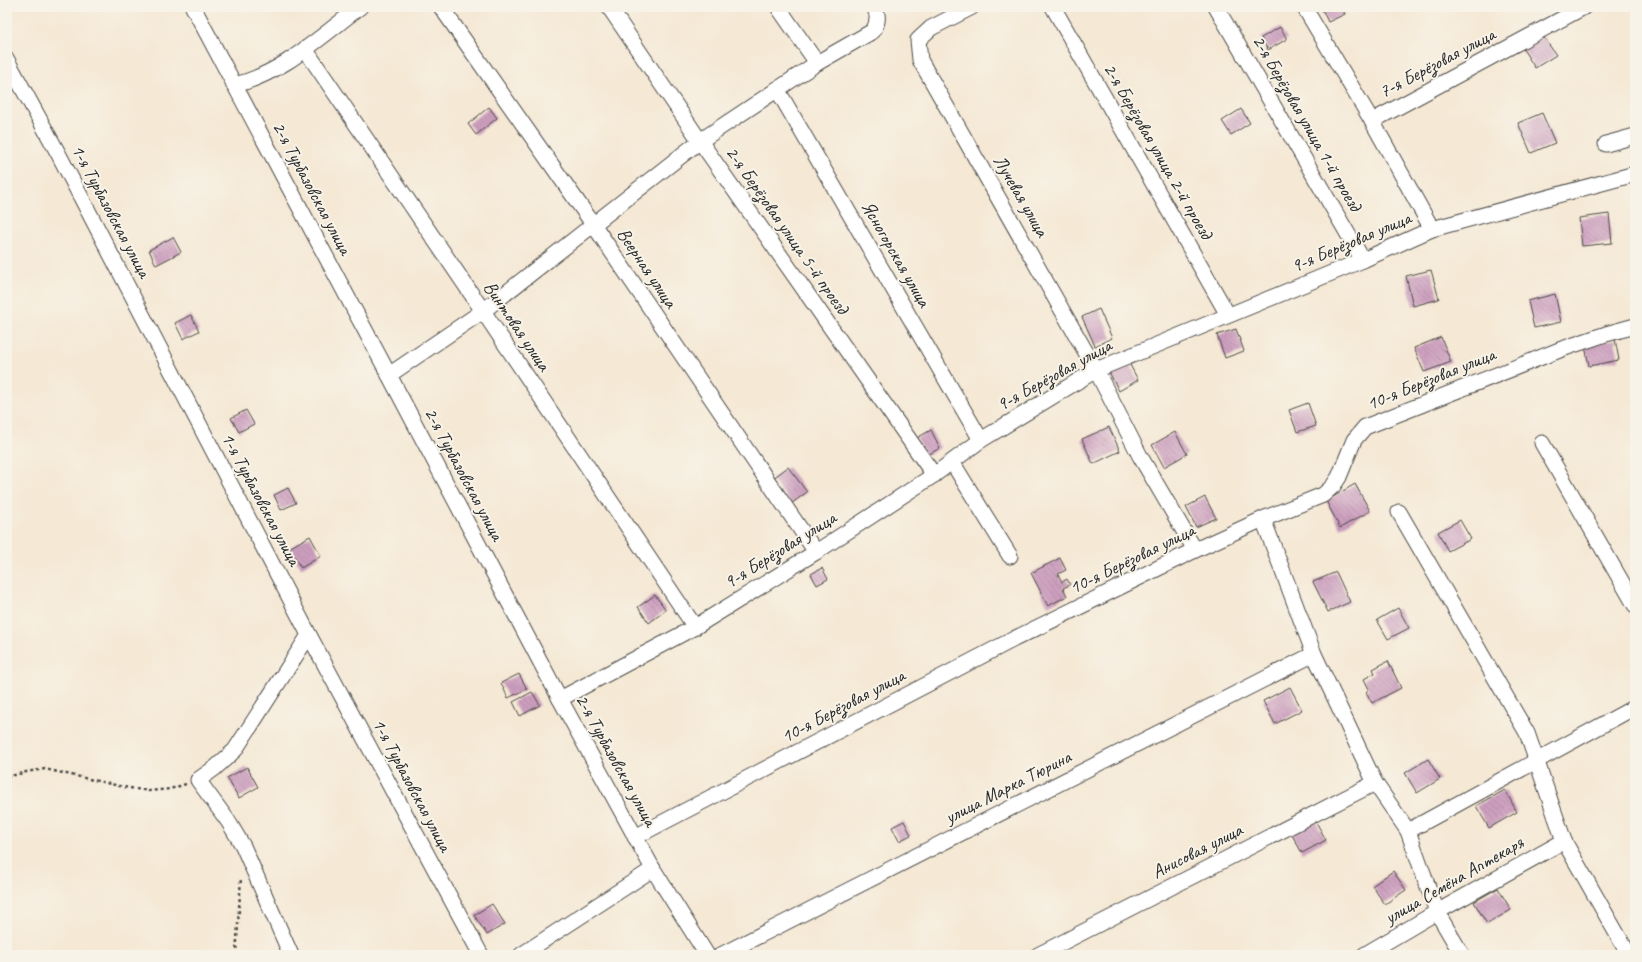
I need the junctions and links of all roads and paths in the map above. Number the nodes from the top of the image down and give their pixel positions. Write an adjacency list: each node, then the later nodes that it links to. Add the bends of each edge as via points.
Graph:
1 (193, 7): 15 (street, 2-я Турбазовская улица)
2 (360, 7): 12 (street)
3 (441, 7): 22 (street, Веерная улица)
4 (608, 7): 19 (street, 2-я Берёзовая улица 5-й проезд)
5 (778, 7): 14 (street)
6 (874, 7): 14 (street, via 877,12 877,24 873,31)
7 (972, 7): 28 (street, Лучевая улица, via 931,28 918,40 920,60)
8 (1053, 7): 26 (street, 2-я Берёзовая улица 2-й проезд)
9 (1216, 7): 24 (street, 2-я Берёзовая улица 1-й проезд)
10 (1304, 7): 17 (street)
11 (1584, 7): 17 (street, 7-я Берёзовая улица)
12 (305, 49): 15 (street, via 265,74); 25 (street, Винтовая улица)
13 (7, 60): 41 (street, 1-я Турбазовская улица, via 62,160)
14 (817, 63): 16 (street)
15 (234, 84): 29 (street, 2-я Турбазовская улица)
16 (777, 89): 19 (street); 30 (street, Ясногорская улица)
17 (1372, 121): 23 (street)
18 (1635, 136): 20 (street)
19 (700, 142): 22 (street); 33 (street, 2-я Берёзовая улица 5-й проезд)
20 (1606, 144)
21 (1635, 174): 23 (street, 9-я Берёзовая улица)
22 (593, 224): 25 (street); 37 (street, Веерная улица)
23 (1432, 229): 24 (street, 9-я Берёзовая улица)
24 (1363, 260): 26 (street, 9-я Берёзовая улица)
25 (483, 311): 29 (street); 40 (street, Винтовая улица)
26 (1228, 315): 28 (street, 9-я Берёзовая улица)
27 (1635, 326): 35 (street, 10-я Берёзовая улица, via 1562,349 1365,427 1354,440 1333,486 1323,495)
28 (1096, 370): 30 (street, 9-я Берёзовая улица); 36 (street, Лучевая улица, via 1140,456)
29 (389, 375): 43 (street, 2-я Турбазовская улица)
30 (981, 440): 32 (street, 9-я Берёзовая улица)
31 (1542, 443): 39 (street)
32 (952, 462): 33 (street, 9-я Берёзовая улица); 38 (street)
33 (934, 475): 37 (street, 9-я Берёзовая улица)
34 (1399, 512): 45 (street, via 1527,733)
35 (1263, 519): 36 (street, 10-я Берёзовая улица); 42 (street)
36 (1195, 550): 50 (street, 10-я Берёзовая улица, via 1014,638)
37 (816, 552): 40 (street, 9-я Берёзовая улица)
38 (1010, 556)
39 (1635, 605)
40 (695, 627): 43 (street, 9-я Берёзовая улица)
41 (309, 635): 47 (street, via 235,750); 57 (street, 1-я Турбазовская улица)
42 (1314, 654): 48 (street); 60 (street, улица Марка Тюрина)
43 (560, 699): 50 (street, 2-я Турбазовская улица)
44 (1635, 708): 45 (street)
45 (1536, 760): 49 (street); 51 (street)
46 (7, 777): 47 (path, via 45,769 149,791 170,789)
47 (198, 780): 56 (street, via 228,820 243,846)
48 (1375, 783): 49 (street); 61 (street, Анисовая улица)
49 (1408, 831): 54 (street)
50 (635, 837): 52 (street, 2-я Турбазовская улица)
51 (1564, 841): 54 (street, улица Семёна Аптекаря); 64 (street)
52 (653, 869): 58 (street); 59 (street, 2-я Турбазовская улица)
53 (241, 876): 55 (path)
54 (1437, 912): 62 (street, улица Семёна Аптекаря); 63 (street)
55 (236, 955)
56 (291, 955)
57 (481, 955)
58 (521, 955)
59 (707, 955)
60 (721, 955)
61 (1038, 955)
62 (1364, 955)
63 (1462, 955)
64 (1629, 955)

